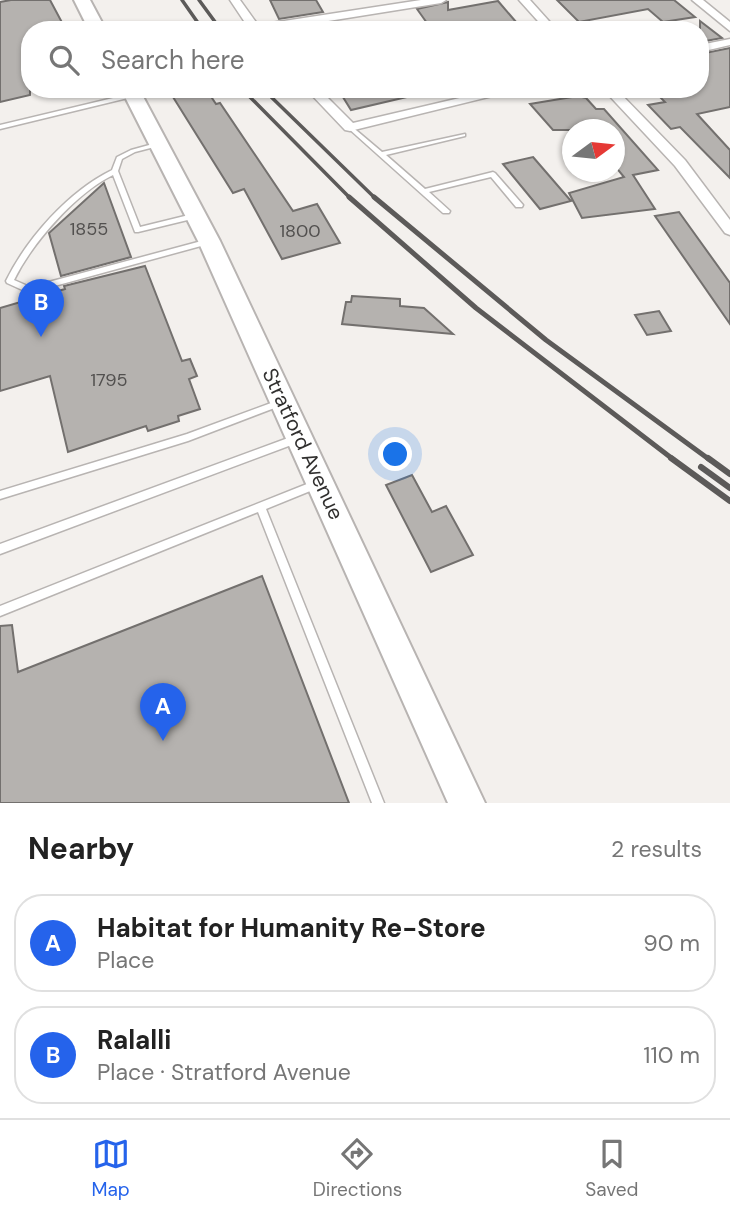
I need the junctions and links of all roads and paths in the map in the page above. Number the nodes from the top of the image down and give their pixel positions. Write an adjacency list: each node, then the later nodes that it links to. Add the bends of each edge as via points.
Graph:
1 (82, 0): 6 (main road)
2 (235, 0): 7 (street)
3 (441, 0): 8 (street)
4 (524, 0): 9 (street)
5 (697, 0): 10 (street)
6 (93, 21)
7 (250, 21)
8 (312, 21)
9 (544, 21)
10 (730, 28)
11 (730, 42): 12 (street)
12 (709, 47)
13 (109, 98): 18 (lane)
14 (135, 98): 21 (main road, Stratford Avenue)
15 (321, 98): 19 (street)
16 (476, 98): 19 (street)
17 (618, 98): 28 (street, via 680,163)
18 (0, 127)
19 (350, 127): 22 (lane)
20 (463, 135): 22 (lane)
21 (161, 144): 23 (lane, via 119,158); 27 (main road, Stratford Avenue)
22 (380, 154): 24 (lane)
23 (115, 171): 27 (lane, via 138,230); 29 (lane, via 102,175 42,231 14,267 10,281 29,290)
24 (424, 191): 25 (lane, via 493,174); 26 (lane)
25 (519, 205)
26 (446, 211)
27 (197, 215): 29 (main road, Stratford Avenue)
28 (730, 230)
29 (209, 241): 30 (main road, Stratford Avenue)
30 (284, 402): 31 (main road, Stratford Avenue); 33 (lane)
31 (300, 437): 32 (main road, Stratford Avenue); 35 (lane)
32 (321, 482): 34 (lane); 38 (main road, Stratford Avenue)
33 (0, 495)
34 (261, 506): 36 (lane); 37 (lane)
35 (0, 550)
36 (0, 611)
37 (378, 803)
38 (467, 803)

